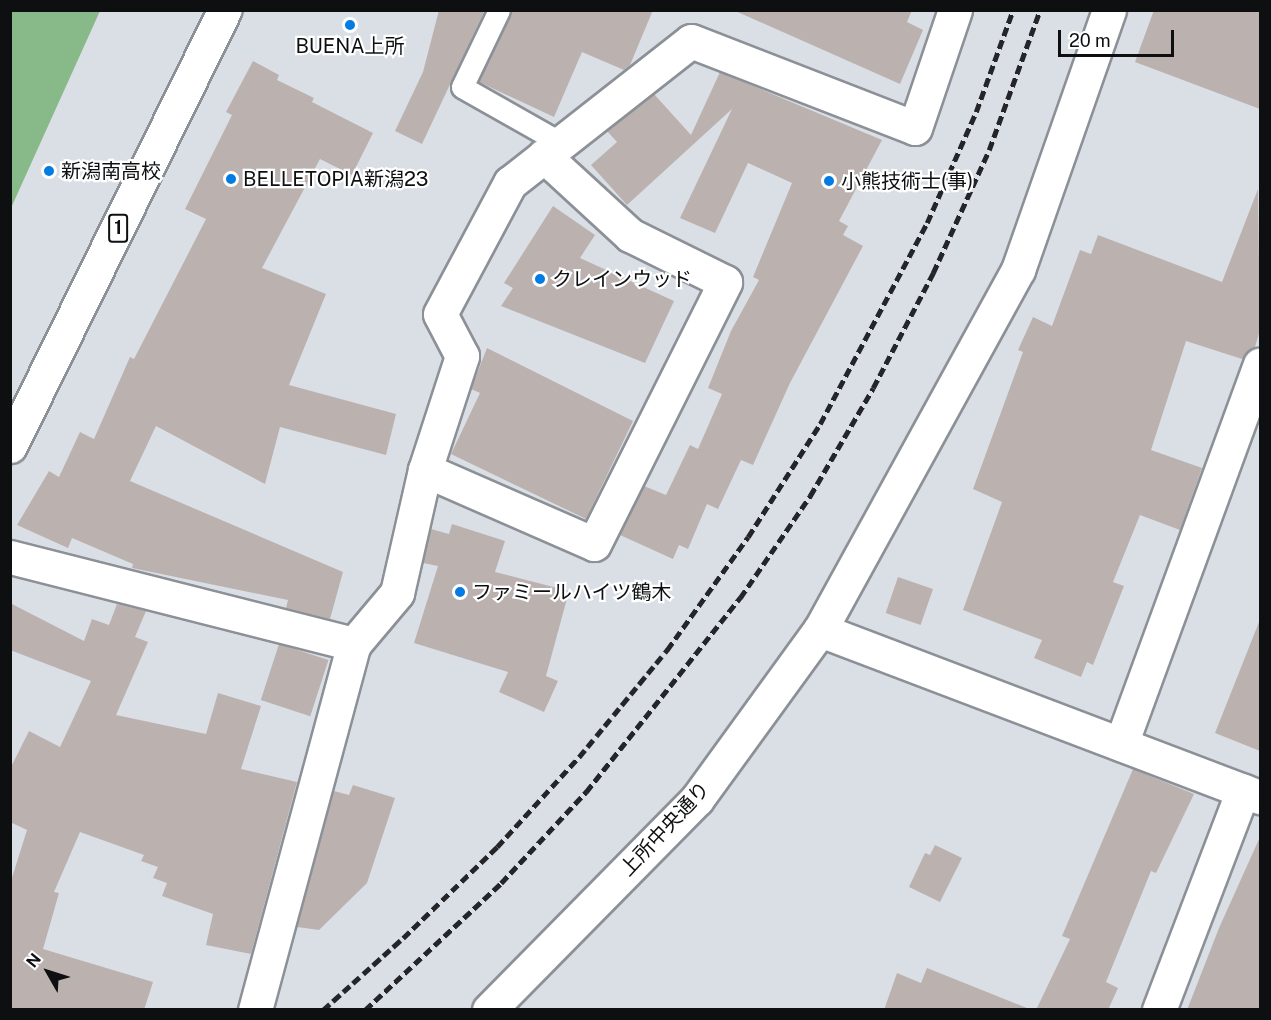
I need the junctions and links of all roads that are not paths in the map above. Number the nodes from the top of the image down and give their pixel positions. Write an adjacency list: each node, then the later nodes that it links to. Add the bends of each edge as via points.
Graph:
1 (225, 10): 7 (street, 1)
2 (499, 10): 5 (lane, via 462,87)
3 (955, 10): 5 (street, via 915,129 691,41)
4 (1109, 10): 10 (street, 上所中央通り, via 1018,270)
5 (552, 150): 8 (street, via 510,183 440,314 462,356); 8 (street, via 630,235 725,282 594,544)
6 (1260, 365): 12 (street)
7 (10, 446)
8 (425, 470): 11 (street, via 397,593)
9 (10, 557): 11 (street)
10 (820, 630): 12 (street); 15 (street, 上所中央通り, via 697,799)
11 (354, 644): 14 (street)
12 (1121, 744): 13 (street)
13 (1252, 793): 16 (street)
14 (255, 1010)
15 (489, 1010)
16 (1159, 1010)

